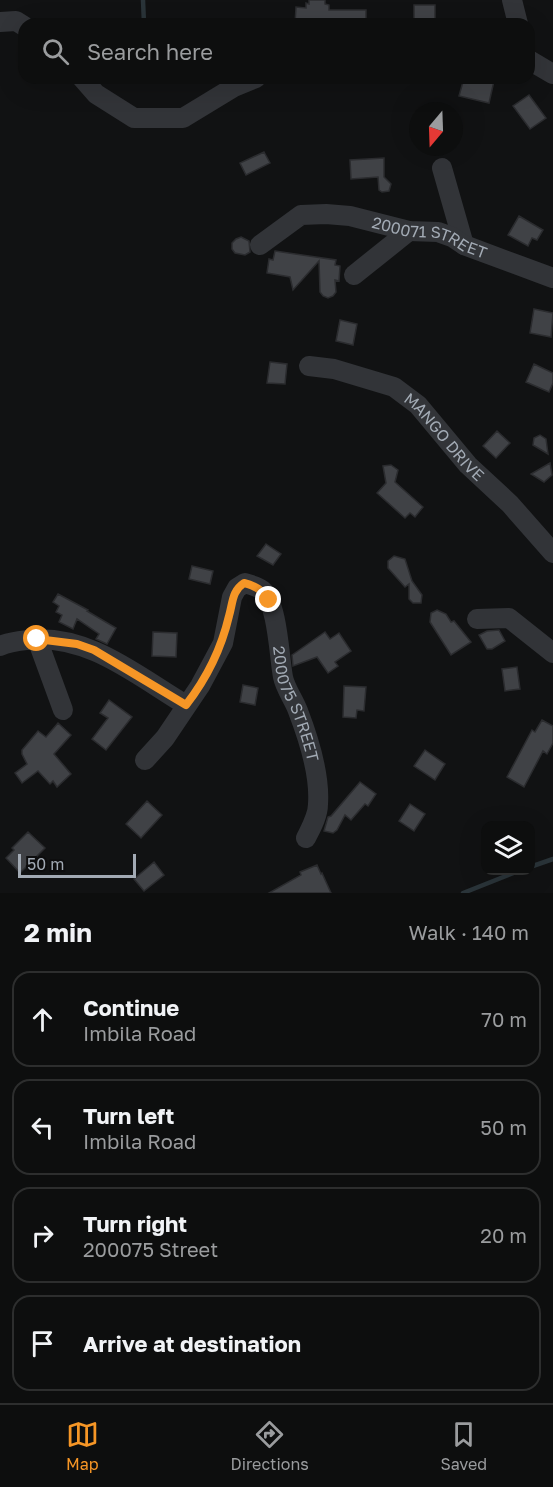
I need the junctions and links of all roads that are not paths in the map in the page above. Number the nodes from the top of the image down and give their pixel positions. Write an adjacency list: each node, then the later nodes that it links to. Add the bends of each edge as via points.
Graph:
1 (512, 0): 2 (street)
2 (516, 18)
3 (0, 22): 4 (street)
4 (18, 23)
5 (535, 64): 6 (street)
6 (553, 74)
7 (87, 84): 8 (street, via 134,118 183,118)
8 (241, 84)
9 (442, 168): 12 (street)
10 (409, 231): 11 (street, 200071 STREET, via 350,216 302,215); 12 (street, 200071 STREET, via 438,232); 13 (street)
11 (260, 245)
12 (464, 245): 14 (street, 200071 STREET)
13 (354, 275)
14 (553, 278)
15 (309, 366): 16 (street, MANGO DRIVE, via 334,369 394,387 418,405 468,465 510,504)
16 (553, 553)
17 (477, 619): 20 (street, via 509,618)
18 (37, 639): 19 (street); 21 (street, via 94,650); 22 (street)
19 (0, 646)
20 (553, 653)
21 (186, 705): 23 (street); 24 (street, 200075 STREET, via 220,650 237,588 244,583 262,590 269,600 277,634 283,680 312,755 318,804)
22 (63, 710)
23 (145, 760)
24 (306, 838)

